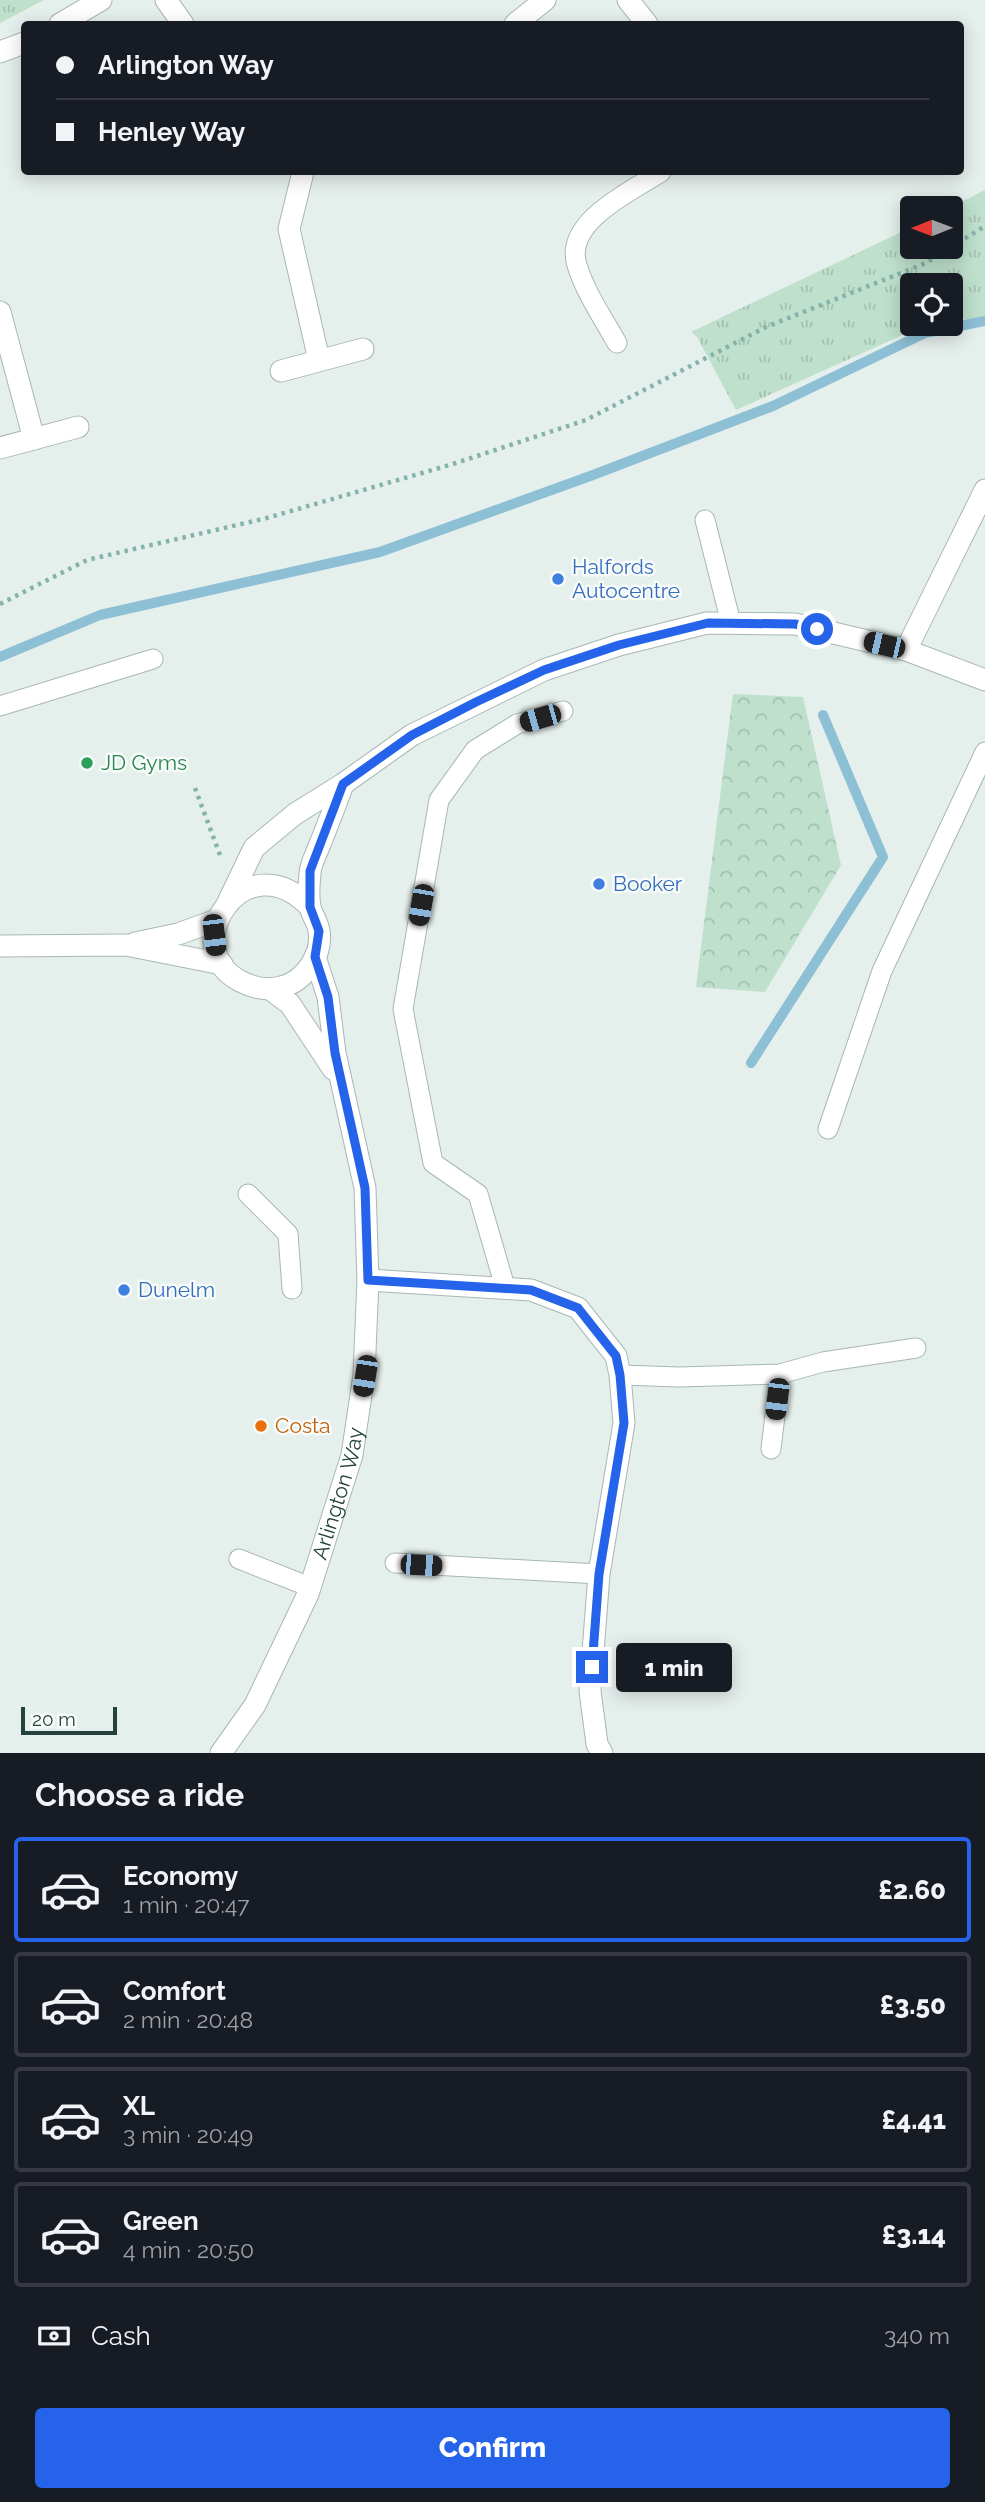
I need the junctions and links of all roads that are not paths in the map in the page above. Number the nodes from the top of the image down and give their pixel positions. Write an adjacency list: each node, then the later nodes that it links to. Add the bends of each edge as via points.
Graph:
1 (101, 0): 5 (street)
2 (166, 0): 6 (street)
3 (545, 0): 7 (street)
4 (628, 0): 8 (street)
5 (65, 21)
6 (181, 21)
7 (518, 21)
8 (645, 21)
9 (21, 44): 10 (street)
10 (0, 52)
11 (302, 175): 16 (street, via 289,229)
12 (656, 175): 14 (lane, via 592,217 576,241 576,263)
13 (0, 312): 19 (street)
14 (617, 343)
15 (363, 349): 16 (street)
16 (319, 360): 17 (street)
17 (281, 371)
18 (78, 427): 19 (street)
19 (34, 439): 20 (street)
20 (0, 448)
21 (985, 490): 24 (street)
22 (705, 520): 23 (lane)
23 (731, 623): 24 (street, via 795,624); 30 (street, via 708,623 619,645 544,670 412,735)
24 (906, 650): 26 (street)
25 (153, 659): 27 (lane)
26 (985, 680)
27 (0, 706)
28 (563, 712): 43 (lane, via 517,724 475,750 439,800 403,1009 433,1163 478,1194)
29 (985, 752): 40 (lane, via 883,971)
30 (343, 784): 31 (street, via 295,814 254,848); 32 (street, Arlington Way, via 310,871)
31 (229, 900): 32 (street, via 262,884 297,894); 33 (street)
32 (310, 907): 36 (street, Arlington Way, via 319,931)
33 (217, 920): 34 (street, Arlington Way); 37 (street, via 215,943)
34 (126, 945): 35 (street, Arlington Way); 37 (street, Arlington Way)
35 (0, 946)
36 (315, 957): 38 (street, via 298,980); 39 (street, Arlington Way, via 328,997)
37 (222, 964): 38 (street, Arlington Way, via 251,988)
38 (270, 989): 39 (street, Arlington Way, via 290,1004)
39 (343, 1086): 42 (street, Arlington Way, via 365,1188)
40 (828, 1129)
41 (248, 1194): 44 (lane, via 288,1234)
42 (368, 1280): 43 (street); 52 (street, Arlington Way, via 365,1376 352,1455)
43 (505, 1287): 47 (street, via 531,1290 578,1308 616,1356)
44 (292, 1289)
45 (916, 1348): 46 (lane, via 823,1362)
46 (780, 1374): 47 (lane); 48 (lane)
47 (620, 1375): 51 (street, via 624,1423)
48 (771, 1449)
49 (239, 1559): 52 (lane)
50 (395, 1563): 51 (lane)
51 (599, 1574): 54 (street, via 590,1690)
52 (310, 1587): 53 (street, Arlington Way, via 255,1704)
53 (221, 1753)
54 (602, 1753)

